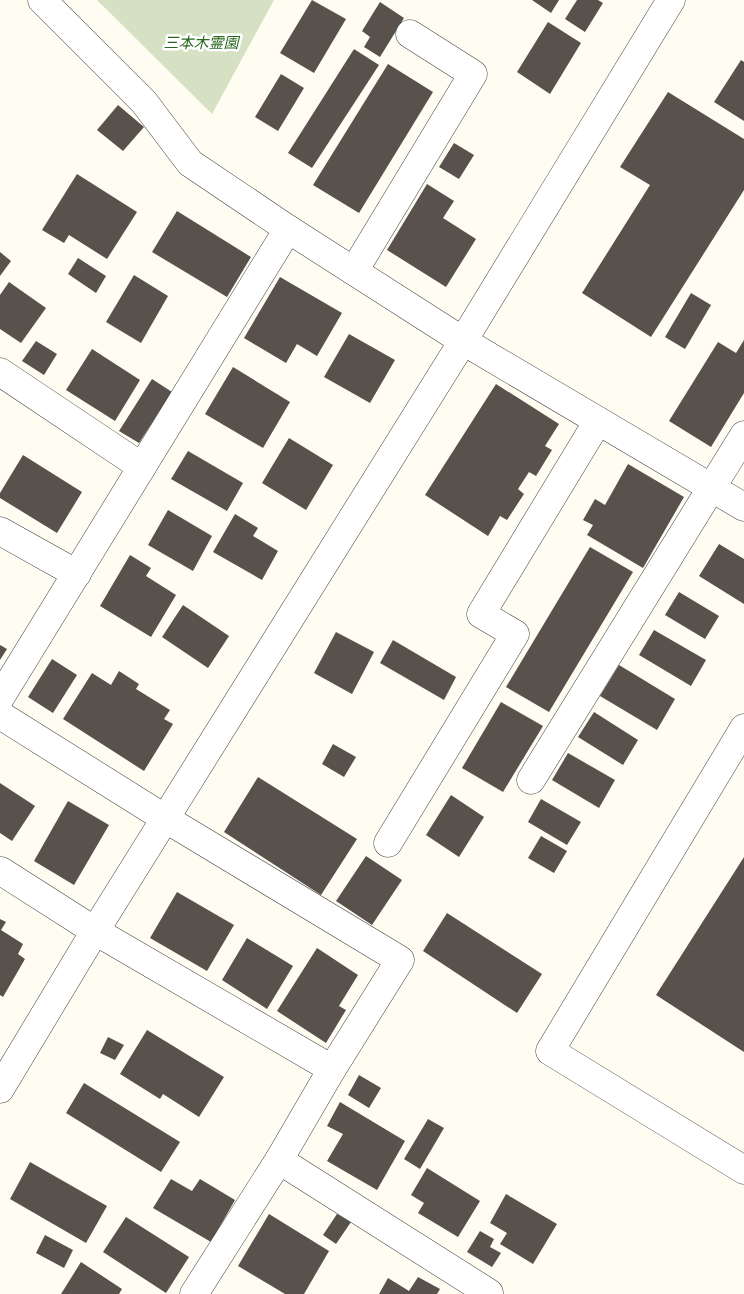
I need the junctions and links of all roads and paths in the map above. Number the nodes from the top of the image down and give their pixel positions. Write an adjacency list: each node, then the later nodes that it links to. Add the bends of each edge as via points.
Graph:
1 (42, 0): 4 (street, via 144,102 190,163)
2 (671, 0): 6 (street)
3 (410, 34): 5 (street, via 473,74)
4 (288, 229): 5 (street); 10 (street)
5 (354, 271): 6 (street)
6 (463, 341): 8 (street); 19 (street)
7 (0, 372): 10 (street)
8 (598, 421): 11 (street); 20 (street, via 481,614 515,634)
9 (744, 435): 11 (street)
10 (142, 466): 14 (street)
11 (712, 489): 12 (street); 18 (street)
12 (744, 507)
13 (0, 530): 14 (street)
14 (77, 574): 15 (street)
15 (0, 698)
16 (0, 715): 19 (street)
17 (744, 728): 26 (street, via 550,1051)
18 (532, 780)
19 (166, 819): 22 (street); 23 (street, via 400,960)
20 (388, 843)
21 (2, 871): 22 (street)
22 (95, 931): 23 (street); 24 (street)
23 (332, 1069): 25 (street)
24 (0, 1089)
25 (279, 1160): 27 (street); 28 (street)
26 (744, 1170)
27 (489, 1293)
28 (194, 1294)

